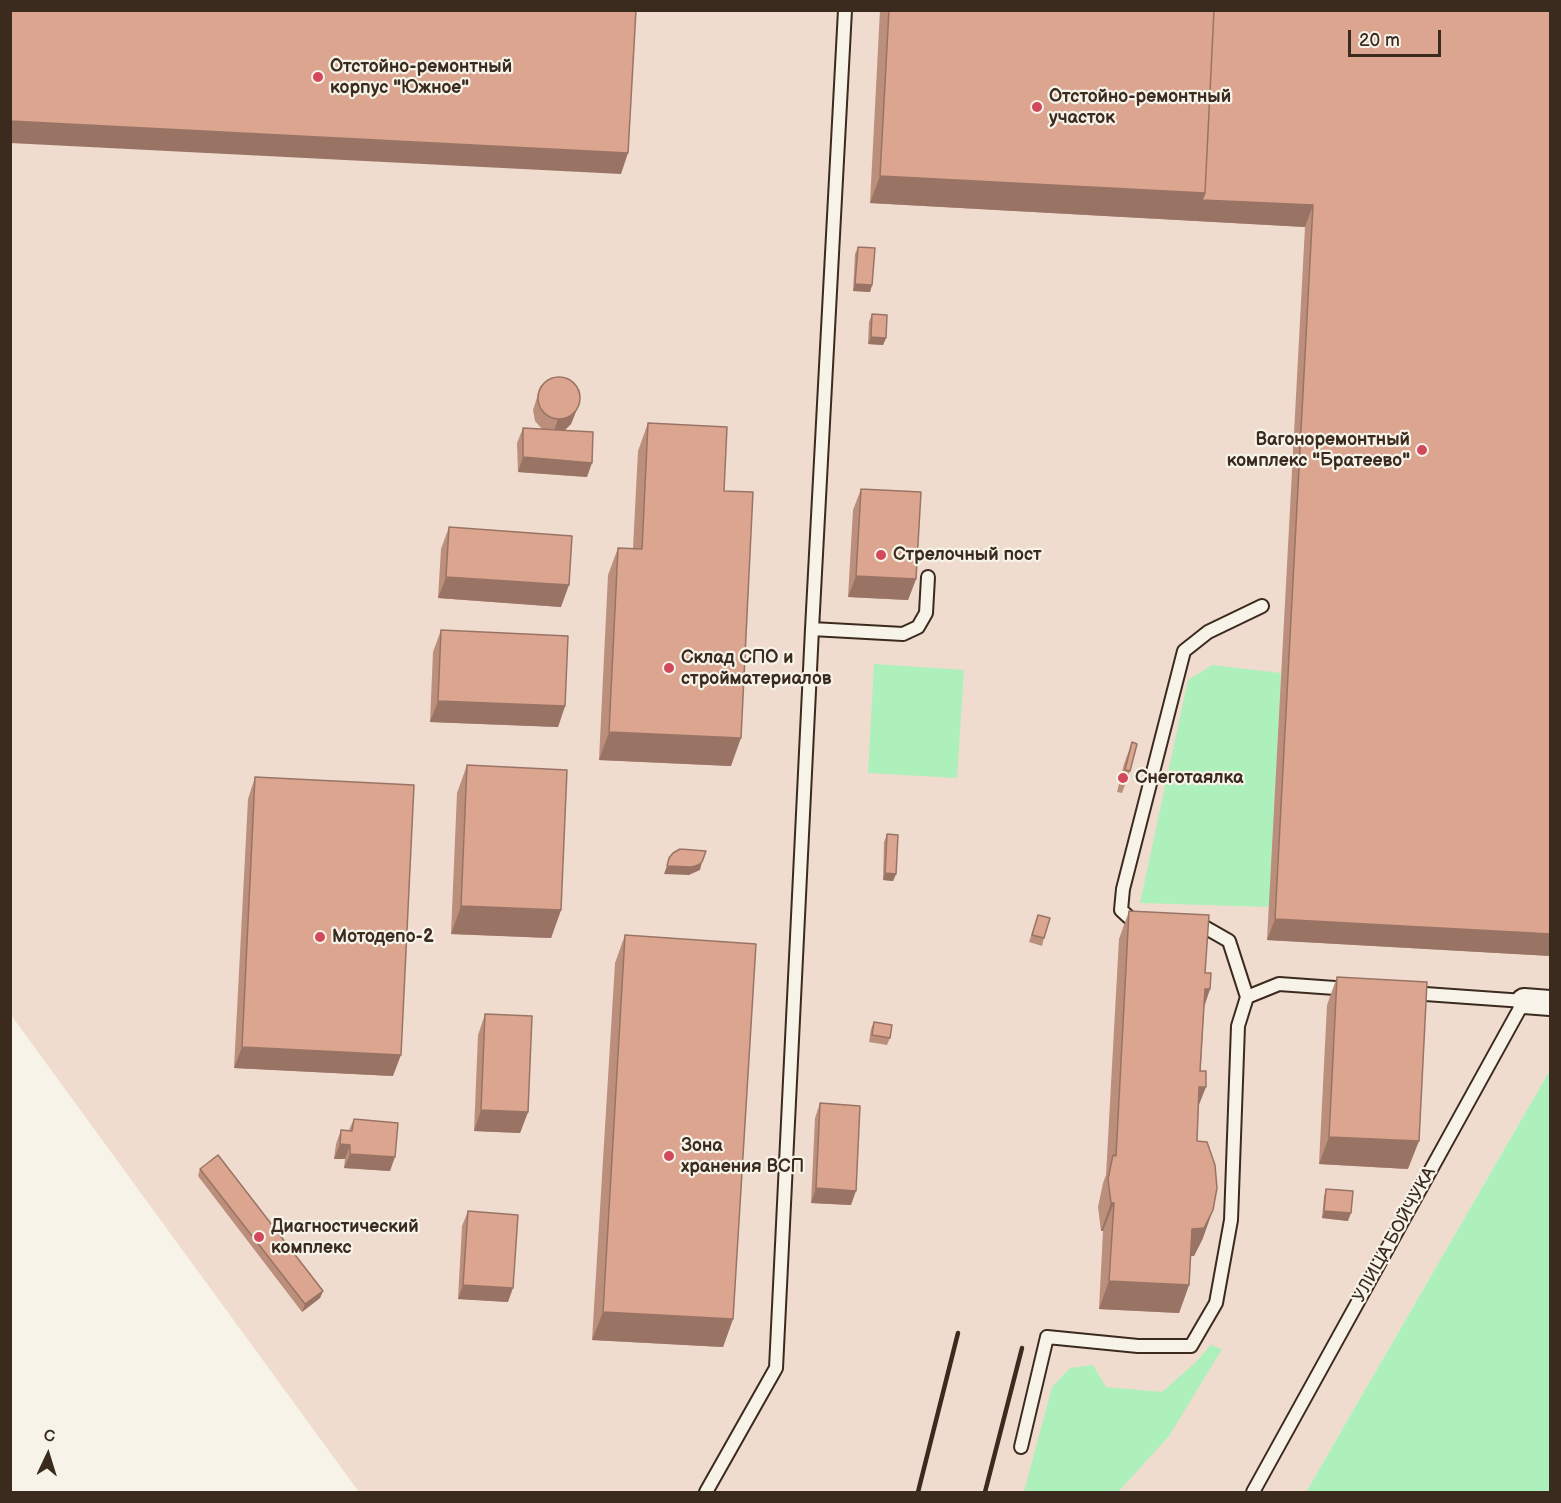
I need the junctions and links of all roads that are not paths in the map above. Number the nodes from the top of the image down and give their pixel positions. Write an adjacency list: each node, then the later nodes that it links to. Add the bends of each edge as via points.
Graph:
1 (845, 10): 4 (lane)
2 (928, 577): 4 (lane, via 926,613 918,627 903,634)
3 (1262, 606): 5 (lane, via 1208,632 1184,651 1122,899 1121,910 1134,922)
4 (812, 629): 13 (lane, via 776,1368)
5 (1157, 923)
6 (1179, 924): 9 (lane, via 1201,925 1229,941)
7 (1361, 990): 9 (lane, via 1280,984)
8 (1396, 992): 10 (lane)
9 (1247, 997): 12 (lane, via 1238,1026 1231,1220 1216,1303 1191,1346 1138,1346 1047,1336)
10 (1524, 1001): 11 (street); 14 (lane, УЛИЦА БОЙЧУКА)
11 (1551, 1003)
12 (1021, 1447)
13 (706, 1492)
14 (1253, 1492)

